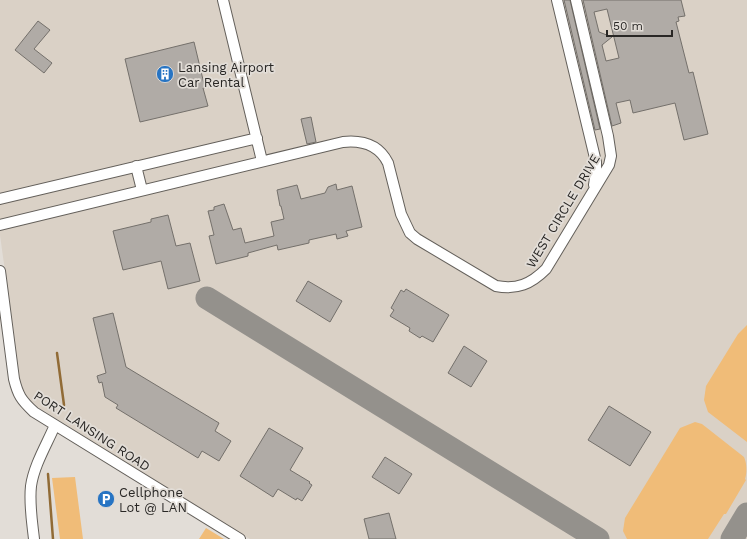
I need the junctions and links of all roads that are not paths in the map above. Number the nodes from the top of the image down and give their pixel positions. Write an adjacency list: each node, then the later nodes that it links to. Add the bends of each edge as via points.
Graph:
1 (223, 0): 4 (street)
2 (557, 0): 7 (street, via 596,162)
3 (576, 0): 7 (street, WEST CIRCLE DRIVE, via 611,156 609,165)
4 (257, 138): 5 (street); 6 (street)
5 (262, 161): 7 (street, WEST CIRCLE DRIVE, via 343,142 363,142 371,145 385,156 400,214 410,233 496,286 505,287 528,283 546,269); 8 (street, WEST CIRCLE DRIVE)
6 (136, 166): 8 (street); 9 (street)
7 (593, 189)
8 (142, 190): 10 (street, WEST CIRCLE DRIVE)
9 (0, 199)
10 (0, 225)
11 (0, 271): 12 (street, PORT LANSING ROAD, via 18,394 34,412)
12 (55, 425): 13 (street, via 36,466 31,484 30,505); 14 (street, PORT LANSING ROAD)
13 (34, 539)
14 (240, 539)

